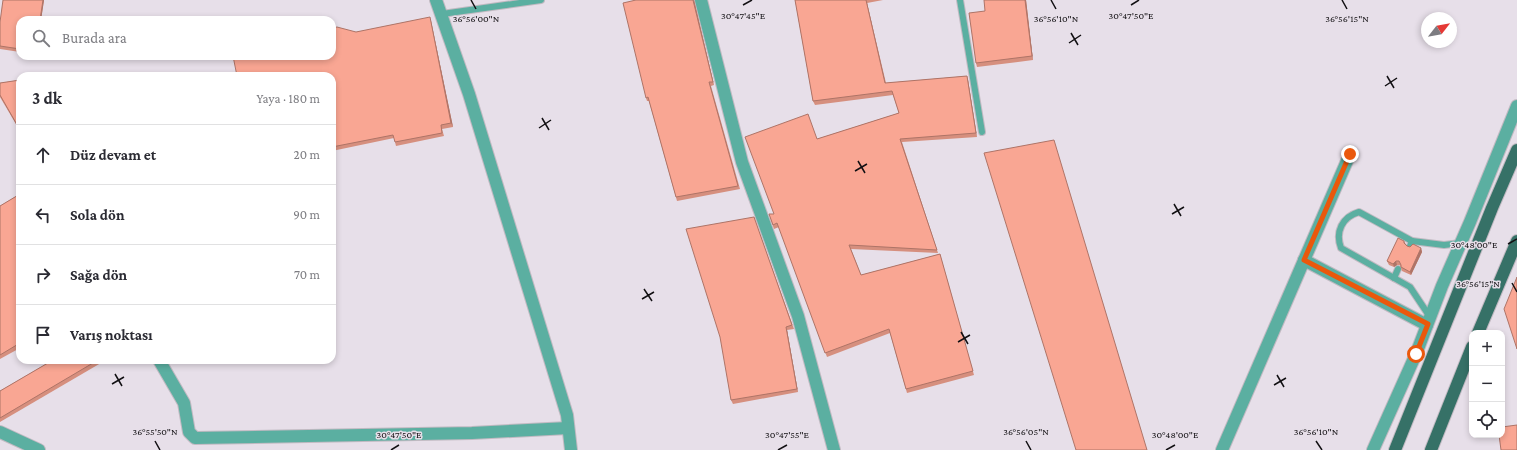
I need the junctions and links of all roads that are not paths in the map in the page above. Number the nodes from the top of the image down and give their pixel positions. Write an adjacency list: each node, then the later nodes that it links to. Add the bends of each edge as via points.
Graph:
1 (436, 0): 5 (street)
2 (541, 0): 5 (lane)
3 (701, 0): 25 (street, via 742,162 798,316)
4 (960, 0): 7 (lane)
5 (442, 14): 21 (street, via 567,415)
6 (1517, 106): 11 (street)
7 (982, 132)
8 (1517, 150): 10 (main road)
9 (1350, 154): 14 (street)
10 (1492, 208): 11 (lane); 28 (main road)
11 (1470, 222): 13 (street)
12 (1517, 241): 18 (main road)
13 (1461, 243): 16 (lane, via 1411,244 1359,212 1348,218 1340,227 1338,238 1341,248); 17 (street)
14 (1304, 260): 17 (street); 26 (street)
15 (1398, 269): 16 (lane)
16 (1394, 278): 17 (lane, via 1410,287)
17 (1429, 321): 27 (street)
18 (1479, 330)
19 (1469, 355): 29 (main road)
20 (161, 364): 21 (street, via 184,404 188,432 195,438 472,433)
21 (568, 428): 24 (street)
22 (0, 432): 23 (street)
23 (39, 450)
24 (571, 450)
25 (834, 450)
26 (1222, 450)
27 (1373, 450)
28 (1395, 450)
29 (1431, 450)

